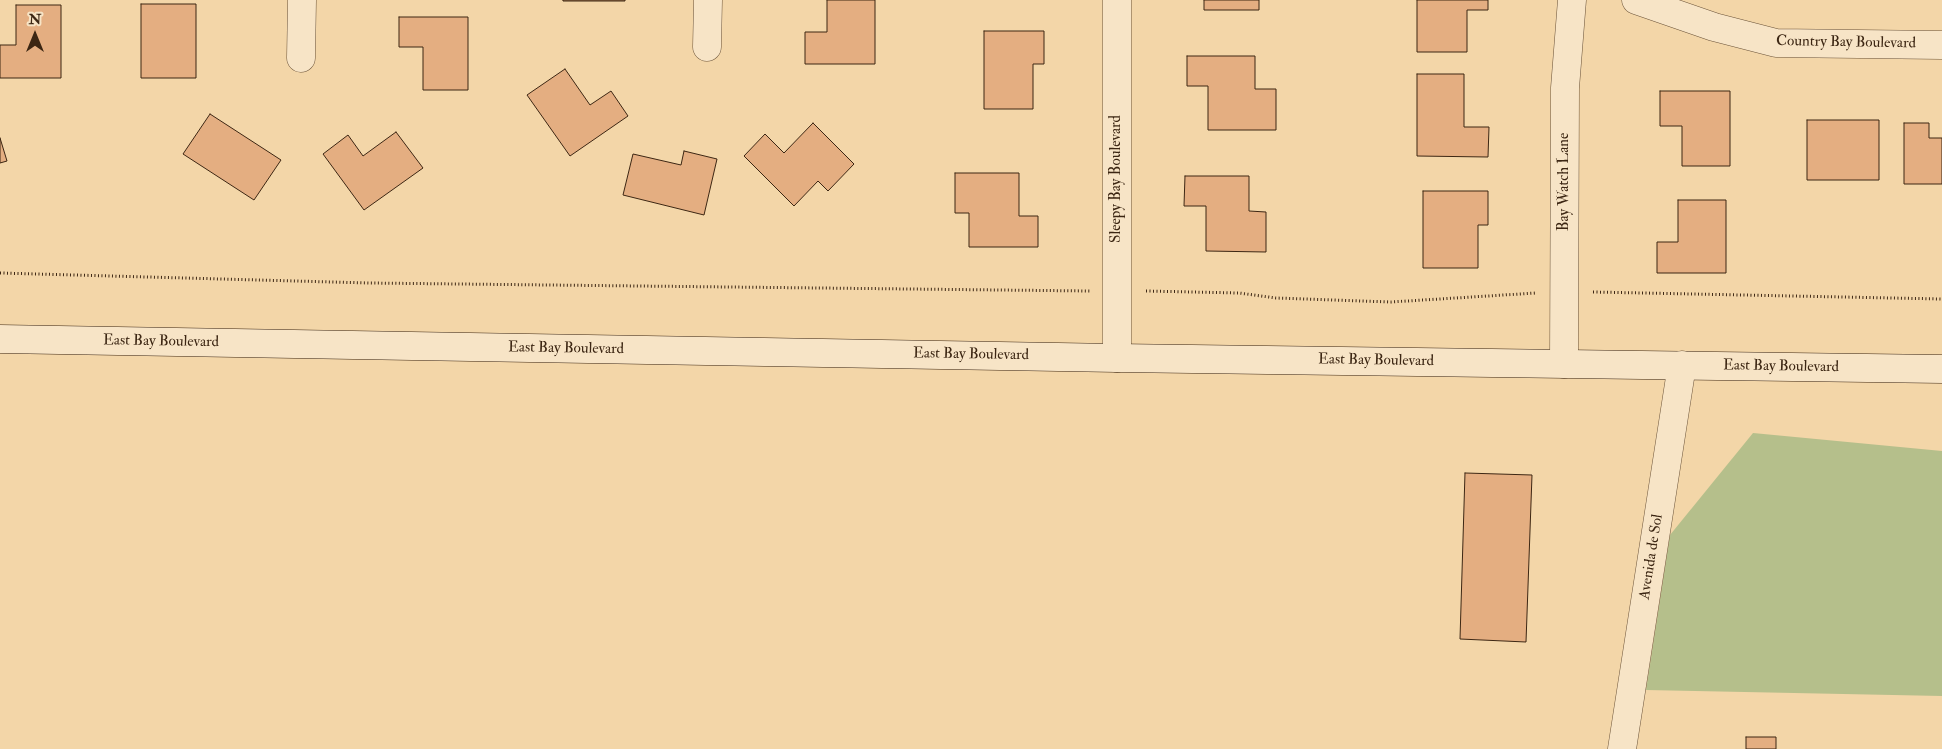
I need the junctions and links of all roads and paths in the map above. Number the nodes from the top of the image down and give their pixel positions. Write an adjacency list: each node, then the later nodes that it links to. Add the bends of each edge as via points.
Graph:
1 (302, 0): 8 (main road)
2 (708, 0): 7 (main road)
3 (1117, 0): 10 (main road, Sleepy Bay Boulevard)
4 (1572, 0): 11 (main road, Bay Watch Lane, via 1565,88)
5 (1636, 0): 6 (main road, Country Bay Boulevard, via 1714,27 1776,43)
6 (1942, 45)
7 (707, 47)
8 (301, 58)
9 (0, 273): 10 (path, via 369,283)
10 (1117, 291): 11 (path, via 1239,293 1276,298 1391,302); 14 (main road, Sleepy Bay Boulevard)
11 (1565, 292): 12 (path); 15 (main road, Bay Watch Lane)
12 (1942, 299)
13 (0, 339): 14 (main road, East Bay Boulevard)
14 (1117, 358): 15 (main road, East Bay Boulevard)
15 (1564, 364): 16 (main road, East Bay Boulevard)
16 (1682, 365): 17 (main road, East Bay Boulevard); 18 (main road, Avenida de Sol)
17 (1942, 369)
18 (1622, 749)

